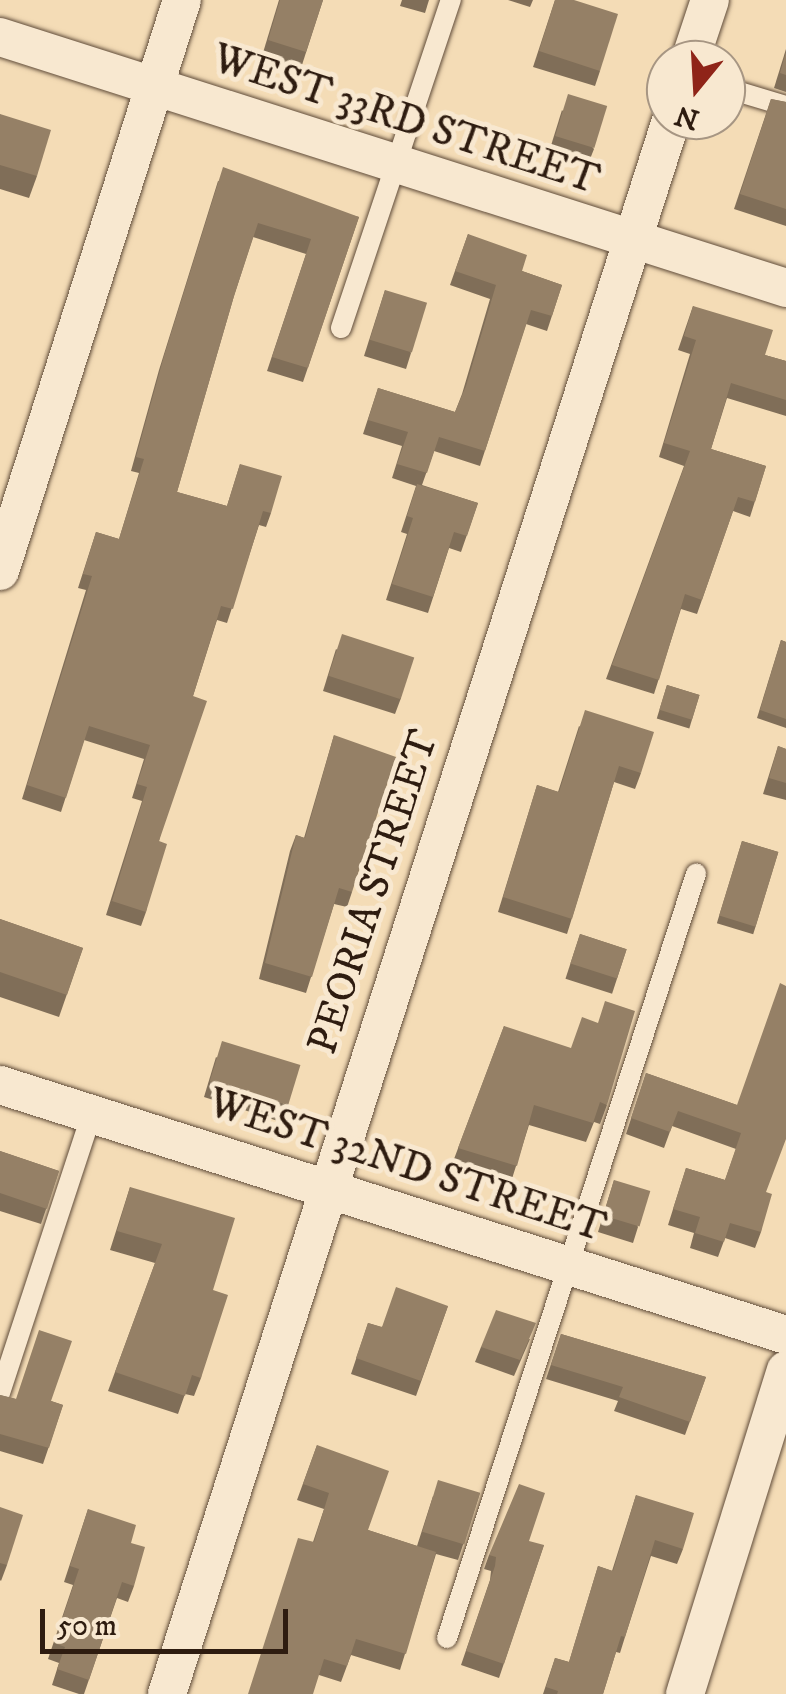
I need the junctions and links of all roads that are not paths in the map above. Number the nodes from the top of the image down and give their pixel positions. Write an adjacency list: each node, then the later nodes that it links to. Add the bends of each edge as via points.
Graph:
1 (182, 0): 6 (street)
2 (451, 0): 10 (lane)
3 (710, 0): 5 (street)
4 (0, 37): 6 (street, WEST 33RD STREET)
5 (697, 40)
6 (154, 87): 10 (street, WEST 33RD STREET); 14 (street)
7 (746, 94): 8 (lane)
8 (786, 106)
9 (665, 140): 11 (street, PEORIA STREET)
10 (396, 164): 11 (street, WEST 33RD STREET); 13 (lane)
11 (633, 239): 12 (street, WEST 33RD STREET); 18 (street, PEORIA STREET)
12 (786, 288)
13 (341, 328)
14 (0, 570)
15 (696, 874): 19 (lane)
16 (0, 1085): 17 (street, WEST 32ND STREET)
17 (92, 1114): 18 (street, WEST 32ND STREET); 22 (lane)
18 (325, 1188): 19 (street, WEST 32ND STREET); 24 (street, PEORIA STREET)
19 (572, 1265): 20 (street, WEST 32ND STREET); 23 (lane)
20 (786, 1335)
21 (786, 1370): 25 (street)
22 (0, 1394)
23 (446, 1638)
24 (167, 1694)
25 (686, 1694)

